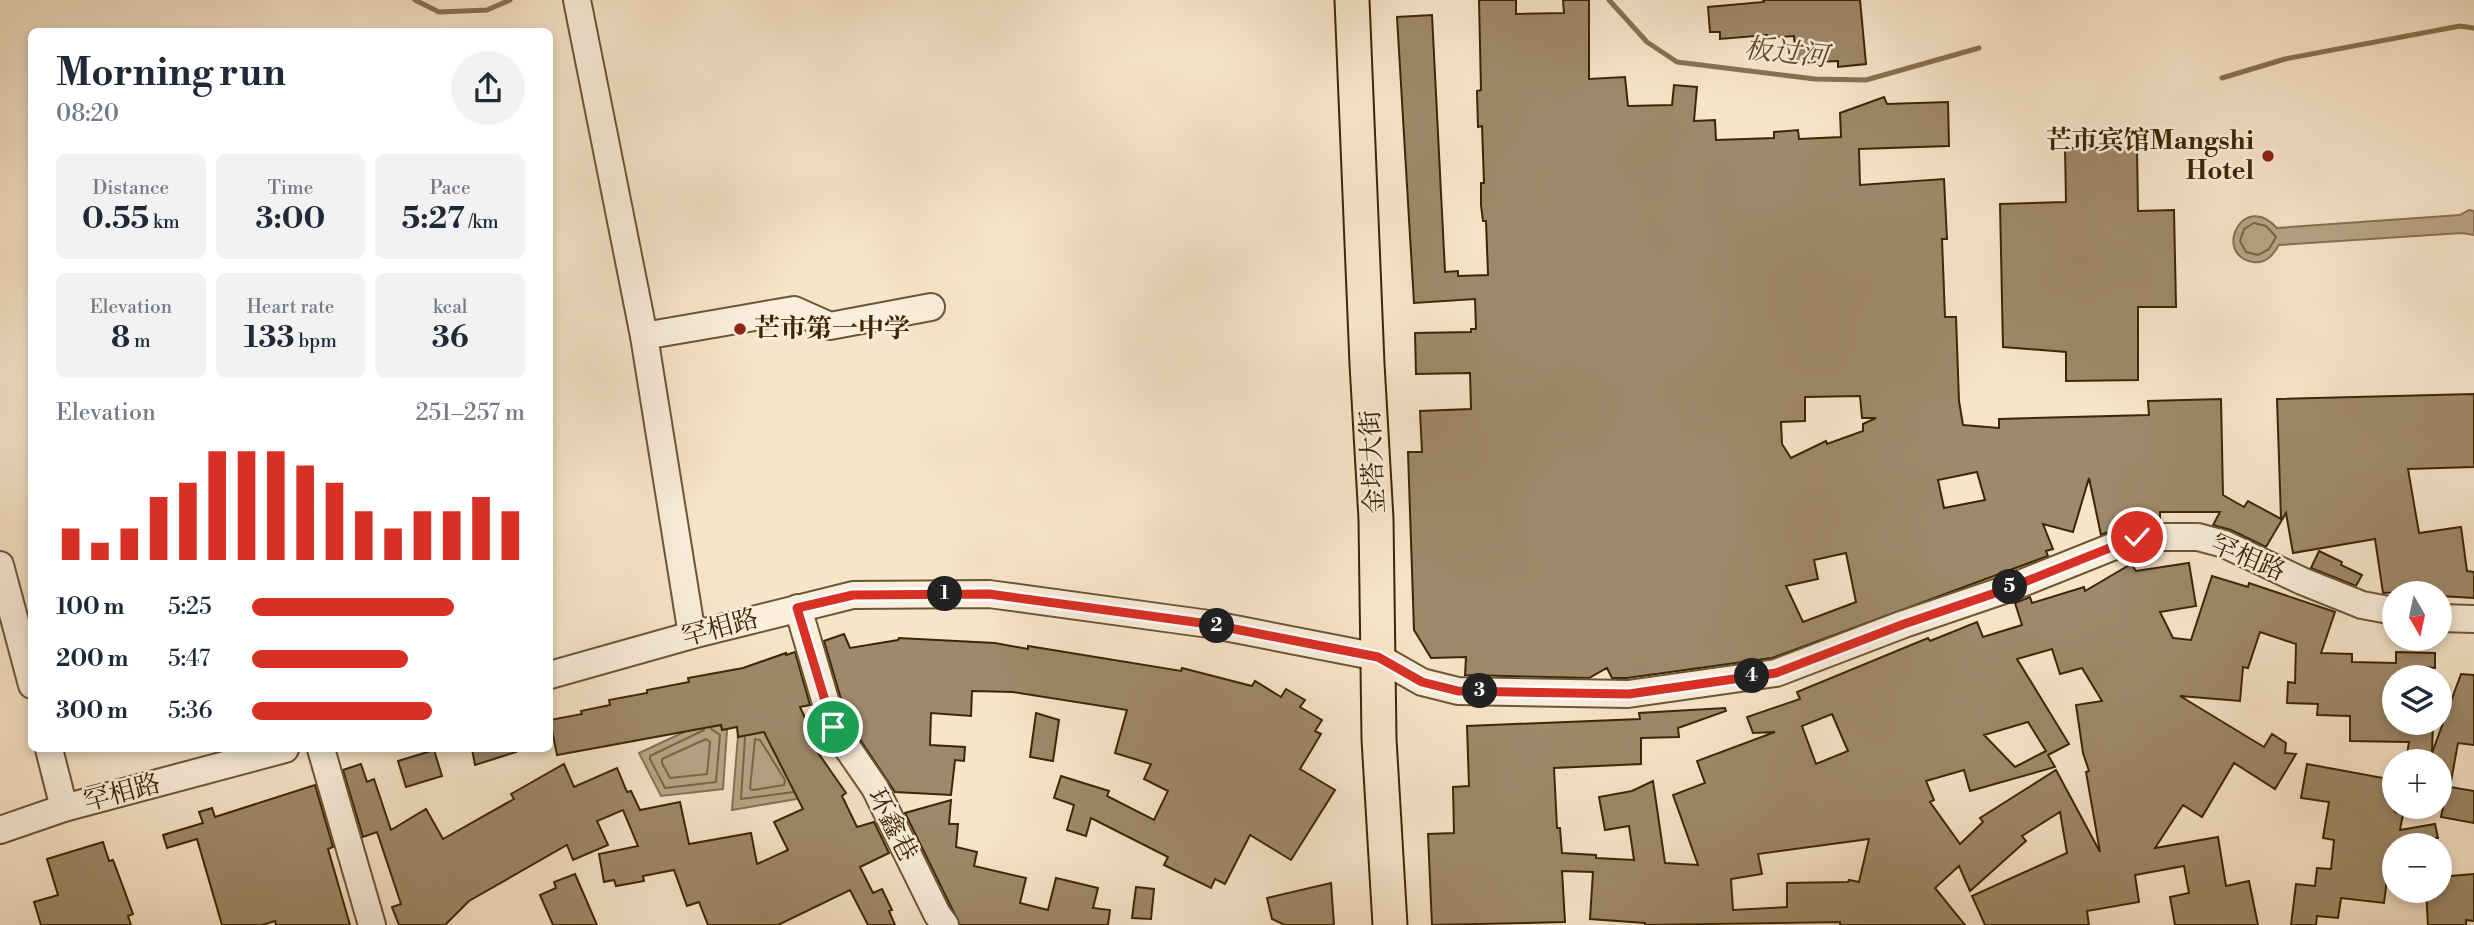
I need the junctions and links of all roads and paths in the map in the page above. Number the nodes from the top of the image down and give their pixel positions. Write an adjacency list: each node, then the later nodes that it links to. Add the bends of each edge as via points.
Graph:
1 (577, 0): 5 (street)
2 (1333, 0): 13 (main road, 金塔大街, via 1348,365)
3 (1352, 0): 13 (main road, 金塔大街, via 1376,519)
4 (931, 307): 5 (street, via 830,326 794,310)
5 (644, 336): 12 (street)
6 (0, 565): 9 (street)
7 (797, 608): 12 (street, 罕相路); 13 (street, 罕相路, via 853,595 989,594 1209,624); 22 (street, 环鑫巷, via 833,727 875,788)
8 (2382, 608): 13 (street, 罕相路, via 2302,581 2224,544 2198,537 2137,537 1776,673 1629,694 1458,691 1422,682)
9 (15, 612): 14 (street)
10 (2452, 618): 11 (street)
11 (2474, 619)
12 (692, 635): 15 (street, 罕相路)
13 (1369, 656): 24 (main road, 金塔大街, via 1360,740); 25 (main road, 金塔大街, via 1380,739)
14 (28, 668)
15 (553, 674)
16 (50, 752): 20 (street)
17 (262, 752): 19 (street, 罕相路)
18 (322, 752): 23 (street)
19 (240, 755): 20 (street, 罕相路)
20 (64, 808): 21 (street, 罕相路)
21 (0, 830)
22 (933, 921)
23 (372, 925)
24 (1370, 925)
25 (1390, 925)

